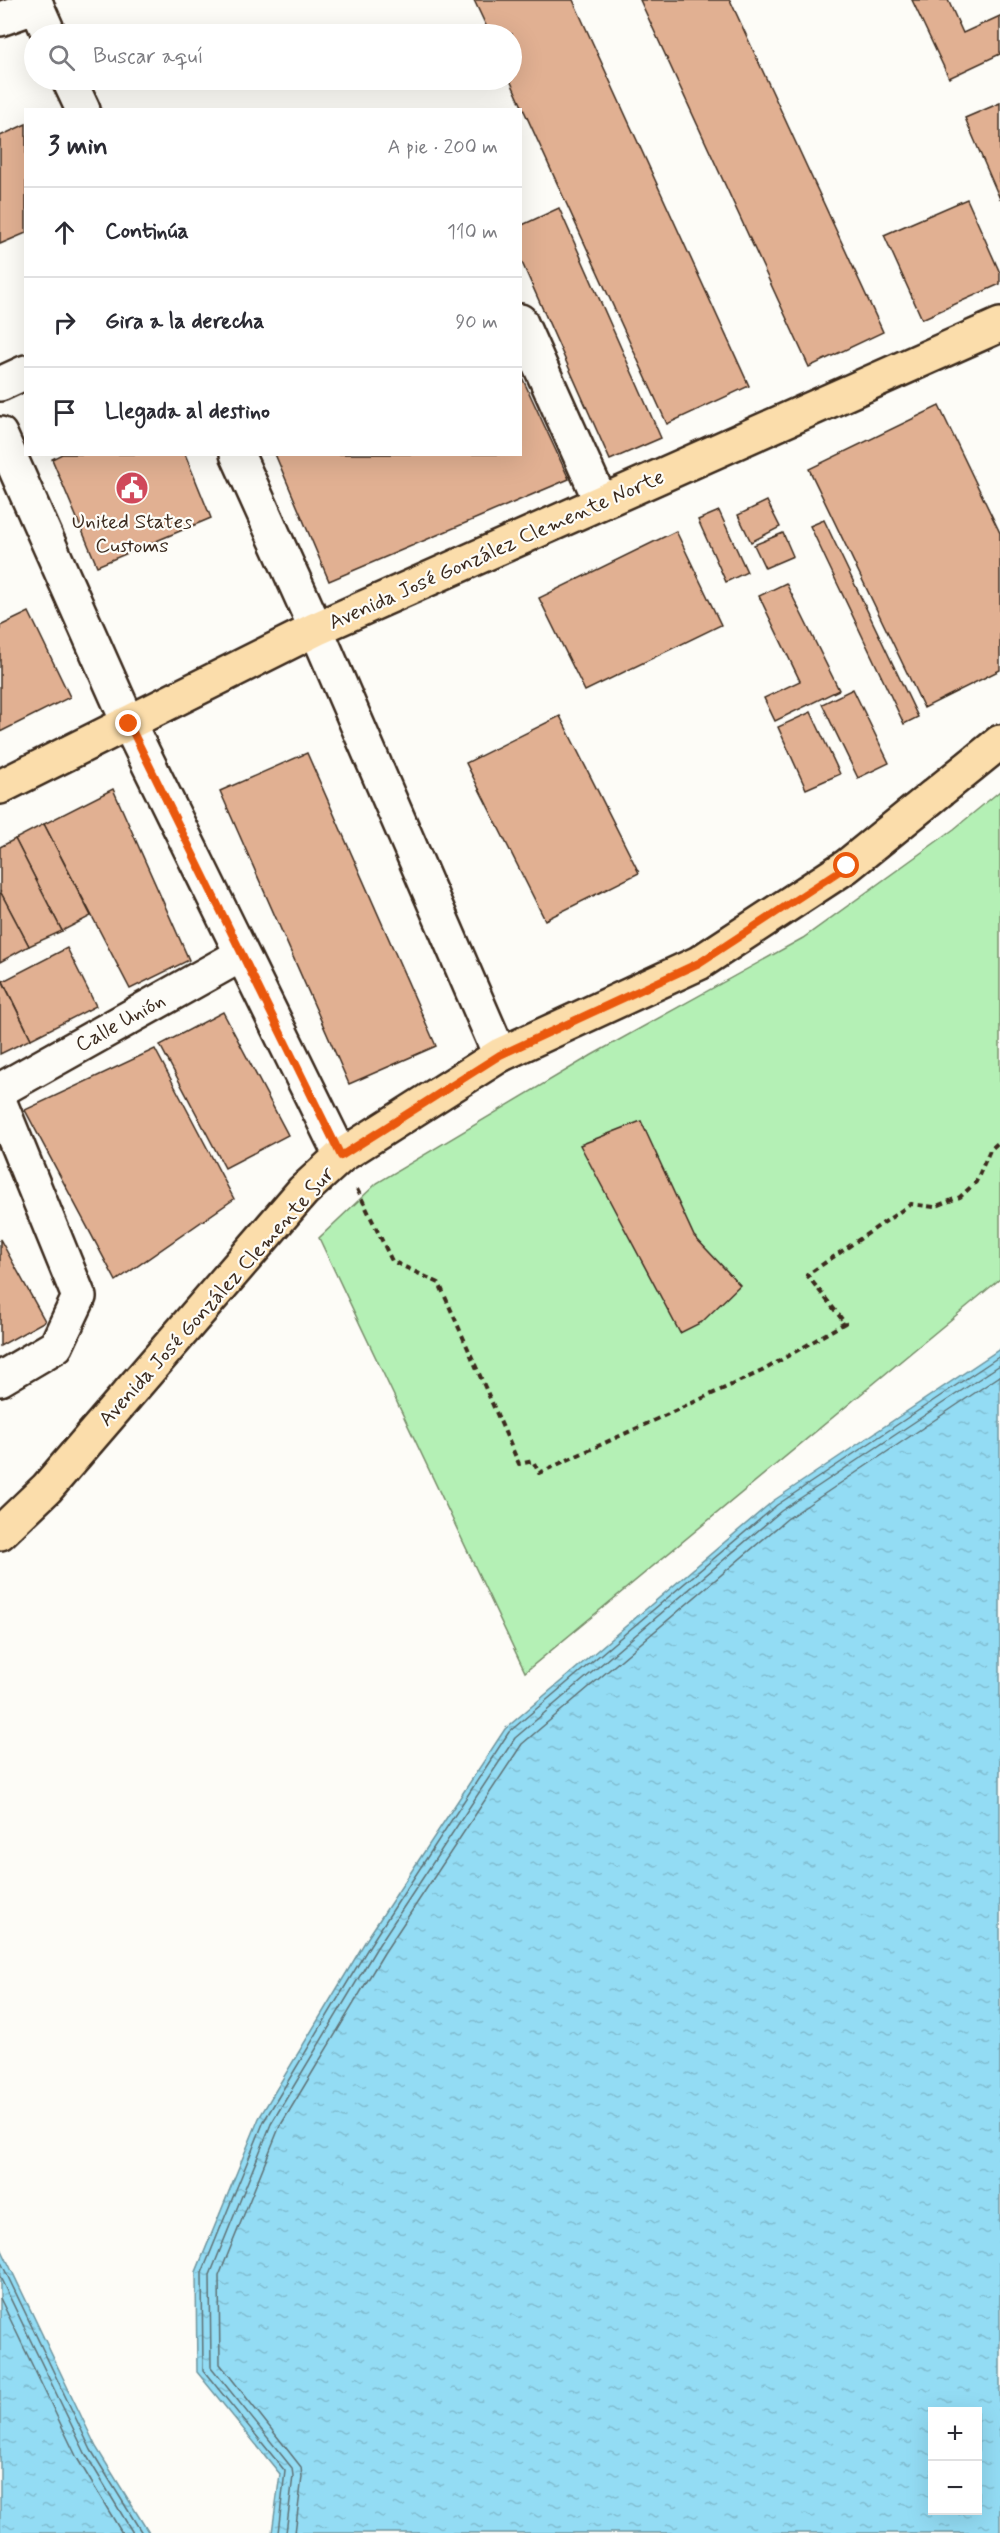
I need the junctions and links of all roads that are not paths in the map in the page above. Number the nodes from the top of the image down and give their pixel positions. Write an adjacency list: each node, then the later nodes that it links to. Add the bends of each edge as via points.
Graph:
1 (40, 14): 2 (street)
2 (0, 19)
3 (74, 90): 4 (street)
4 (82, 108)
5 (522, 325): 11 (street)
6 (1000, 325): 11 (main road, Avenida José González Clemente Norte)
7 (24, 373): 8 (street)
8 (0, 384)
9 (0, 434): 13 (street)
10 (238, 456): 12 (street)
11 (601, 502): 12 (main road, Avenida José González Clemente Norte)
12 (316, 629): 13 (main road, Avenida José González Clemente Norte); 17 (street)
13 (129, 724): 15 (main road, Avenida José González Clemente Norte); 16 (street)
14 (1000, 742): 17 (main road, Avenida José González Clemente Sur, via 847,866 699,963)
15 (0, 787)
16 (241, 955): 18 (street, Calle Unión); 20 (street)
17 (500, 1055): 20 (main road, Avenida José González Clemente Sur)
18 (0, 1090)
19 (0, 1103): 21 (street, via 79,1297 56,1346)
20 (341, 1156): 22 (main road, Avenida José González Clemente Sur, via 303,1191 47,1488)
21 (0, 1379)
22 (0, 1533)

